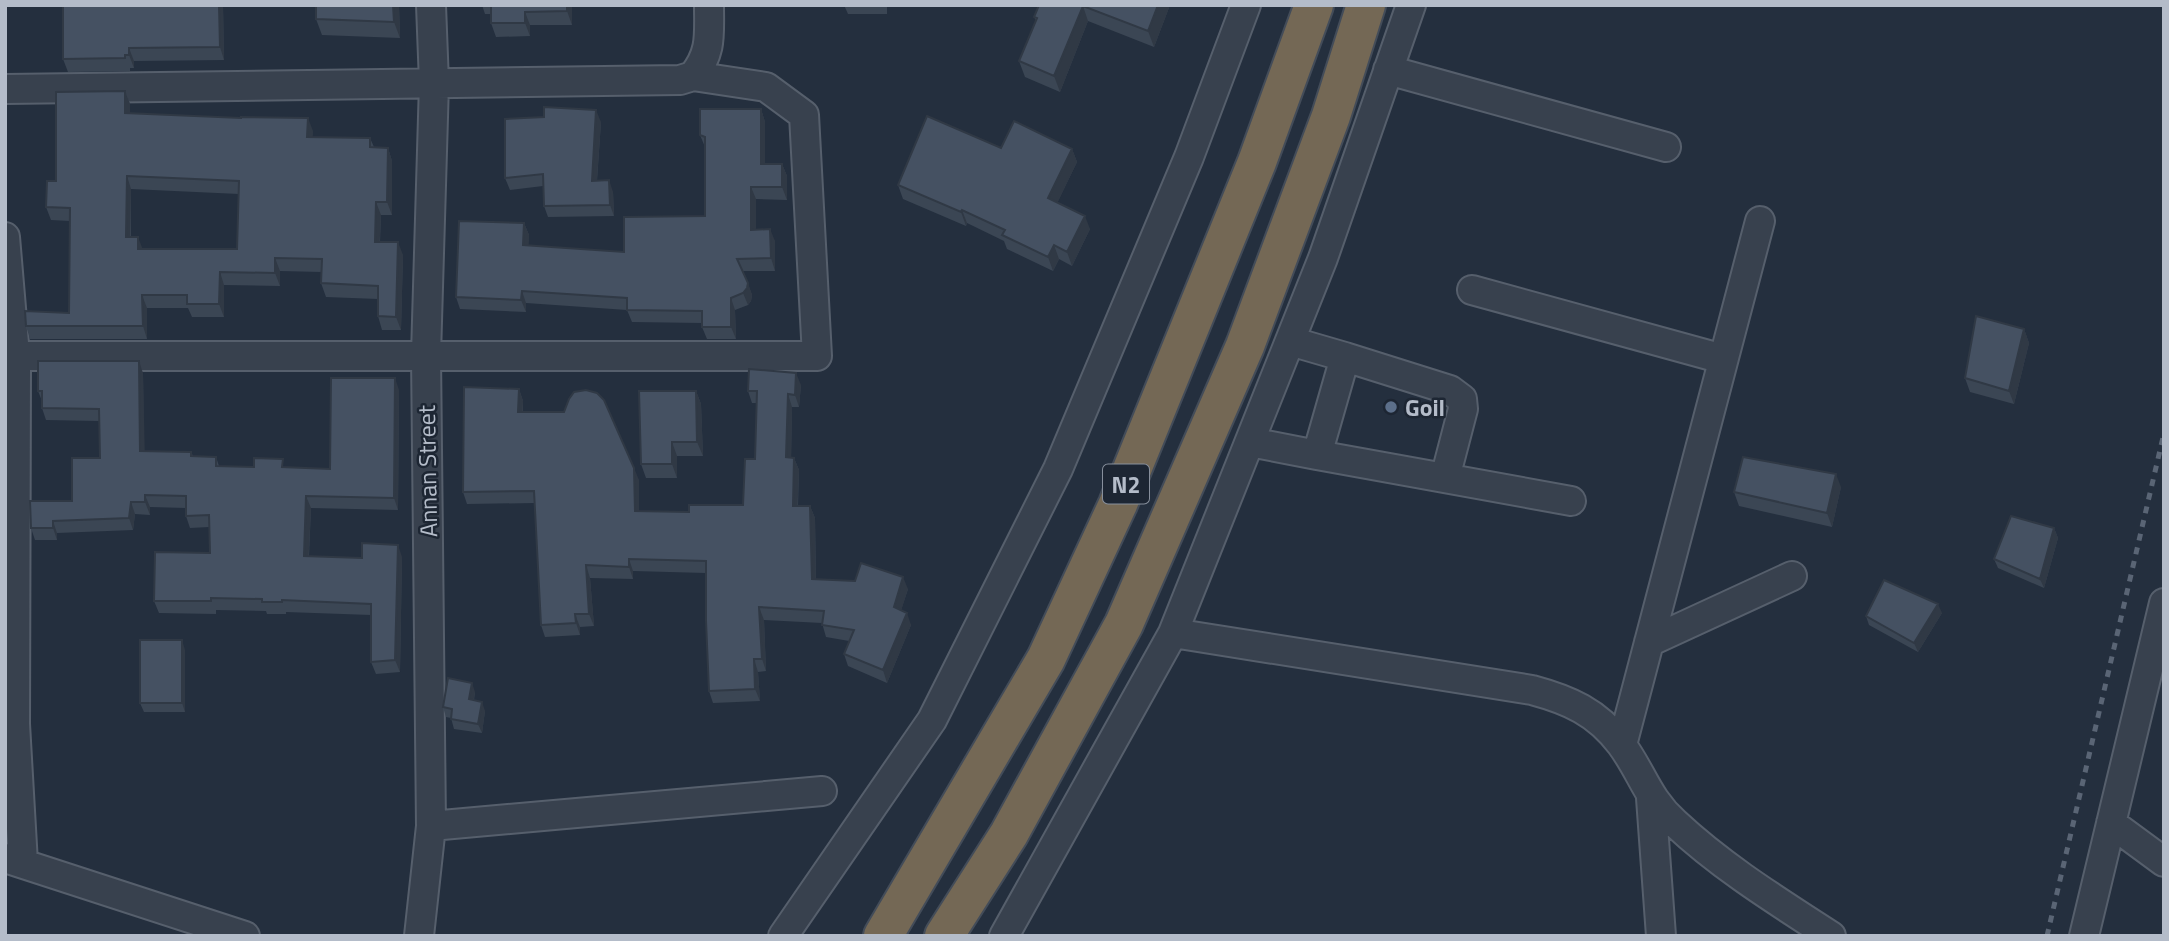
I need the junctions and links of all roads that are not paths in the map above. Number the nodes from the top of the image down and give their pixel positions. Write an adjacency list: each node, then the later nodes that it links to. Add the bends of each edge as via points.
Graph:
1 (431, 5): 9 (street, Annan Street)
2 (709, 5): 8 (street, via 709,45)
3 (1246, 5): 38 (street, via 1189,157 1058,469 932,720)
4 (1314, 5): 35 (highway, N2, via 1257,162 1123,491 1052,648)
5 (1366, 5): 39 (highway, N2, via 1331,116 1245,346 1124,624 1009,834)
6 (1411, 5): 7 (street)
7 (1388, 70): 11 (street); 15 (street)
8 (692, 76): 9 (street, via 680,80); 16 (street, via 766,88 804,115 817,356)
9 (434, 83): 10 (street); 16 (street, Annan Street)
10 (5, 89)
11 (1666, 147)
12 (1760, 221): 18 (street)
13 (5, 237): 19 (street)
14 (1472, 290): 18 (street)
15 (1290, 341): 17 (street); 20 (street)
16 (426, 355): 19 (street); 32 (street, Annan Street)
17 (1345, 357): 21 (street); 22 (street, via 1450,390 1462,399)
18 (1723, 359): 27 (street)
19 (12, 364): 33 (street)
20 (1250, 442): 21 (street); 26 (street)
21 (1317, 455): 22 (street)
22 (1445, 478): 23 (street)
23 (1572, 501)
24 (1792, 576): 27 (street)
25 (2164, 603): 31 (street)
26 (1172, 633): 28 (street, via 1532,690 1567,700 1600,722); 40 (street)
27 (1649, 642): 28 (street)
28 (1622, 745): 30 (street)
29 (822, 791): 32 (street)
30 (1651, 798): 41 (street); 42 (street, via 1674,823 1752,885)
31 (2111, 823): 34 (street); 43 (street)
32 (430, 826): 37 (street, Annan Street)
33 (14, 860): 36 (street)
34 (2164, 862)
35 (883, 933)
36 (245, 936)
37 (419, 936)
38 (783, 936)
39 (944, 936)
40 (1004, 936)
41 (1661, 936)
42 (1831, 936)
43 (2084, 936)

